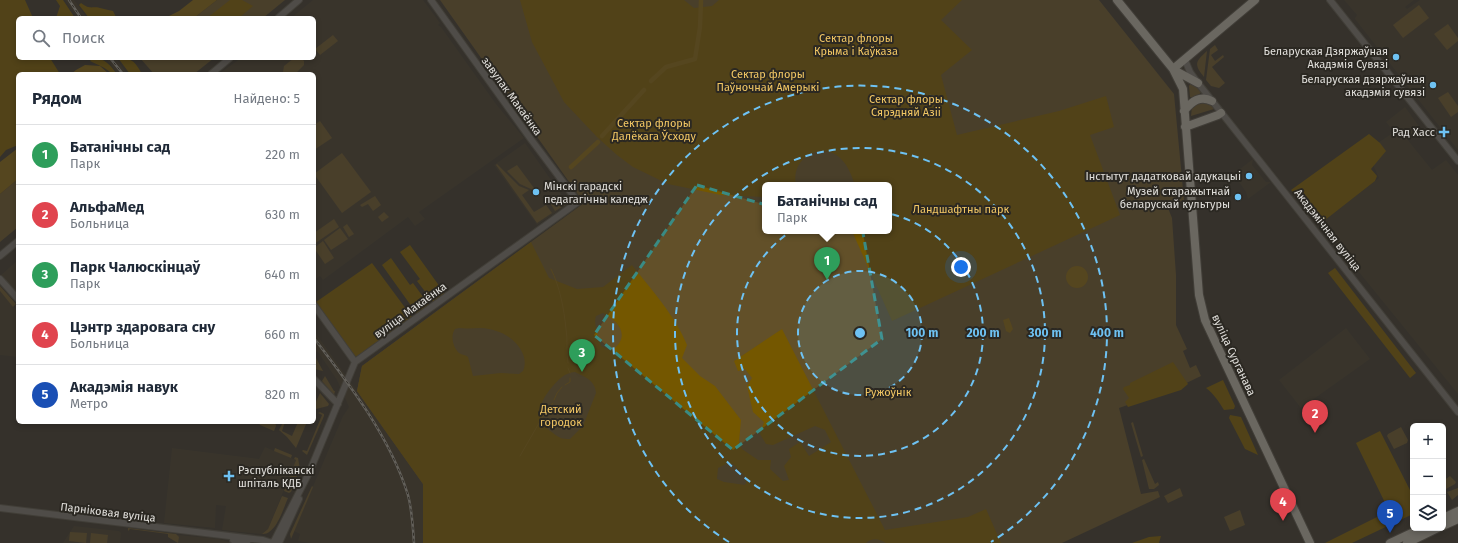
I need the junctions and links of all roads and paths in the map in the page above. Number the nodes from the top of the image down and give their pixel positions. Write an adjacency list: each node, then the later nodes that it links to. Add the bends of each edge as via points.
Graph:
1 (299, 0): 6 (street)
2 (431, 0): 17 (street, завулак Макаёнка)
3 (1117, 0): 9 (main road)
4 (1255, 0): 8 (main road)
5 (1330, 0): 16 (street)
6 (280, 16)
7 (228, 60): 10 (street)
8 (1185, 60): 9 (main road); 11 (street, Акадэмічная вуліца)
9 (1173, 70): 11 (main road); 13 (main road, вуліца Сурганава, via 1183,89)
10 (213, 72)
11 (1198, 83): 12 (street, Акадэмічная вуліца)
12 (1212, 101): 13 (main road, via 1203,98 1196,100); 14 (street, Акадэмічная вуліца)
13 (1184, 111): 15 (main road, вуліца Сурганава)
14 (1221, 113): 15 (main road); 26 (street, Акадэмічная вуліца)
15 (1185, 127): 39 (main road, вуліца Сурганава, via 1199,295 1205,320)
16 (1458, 161)
17 (578, 202): 23 (street, вуліца Макаёнка)
18 (16, 243): 19 (street)
19 (0, 256)
20 (0, 279): 21 (street)
21 (16, 297)
22 (316, 308): 23 (street)
23 (355, 362): 25 (street)
24 (316, 381): 25 (street)
25 (338, 404): 27 (street)
26 (1458, 412)
27 (307, 476): 37 (street); 38 (street)
28 (0, 508): 35 (street, Парніковая вуліца)
29 (1458, 511): 30 (main road)
30 (1446, 517)
31 (1458, 519): 32 (main road)
32 (1446, 525)
33 (1416, 531): 40 (main road)
34 (1432, 531): 41 (main road)
35 (214, 534): 36 (street, Парніковая вуліца); 37 (street, Парніковая вуліца)
36 (247, 543)
37 (272, 543)
38 (279, 543)
39 (1310, 543)
40 (1390, 543)
41 (1407, 543)

